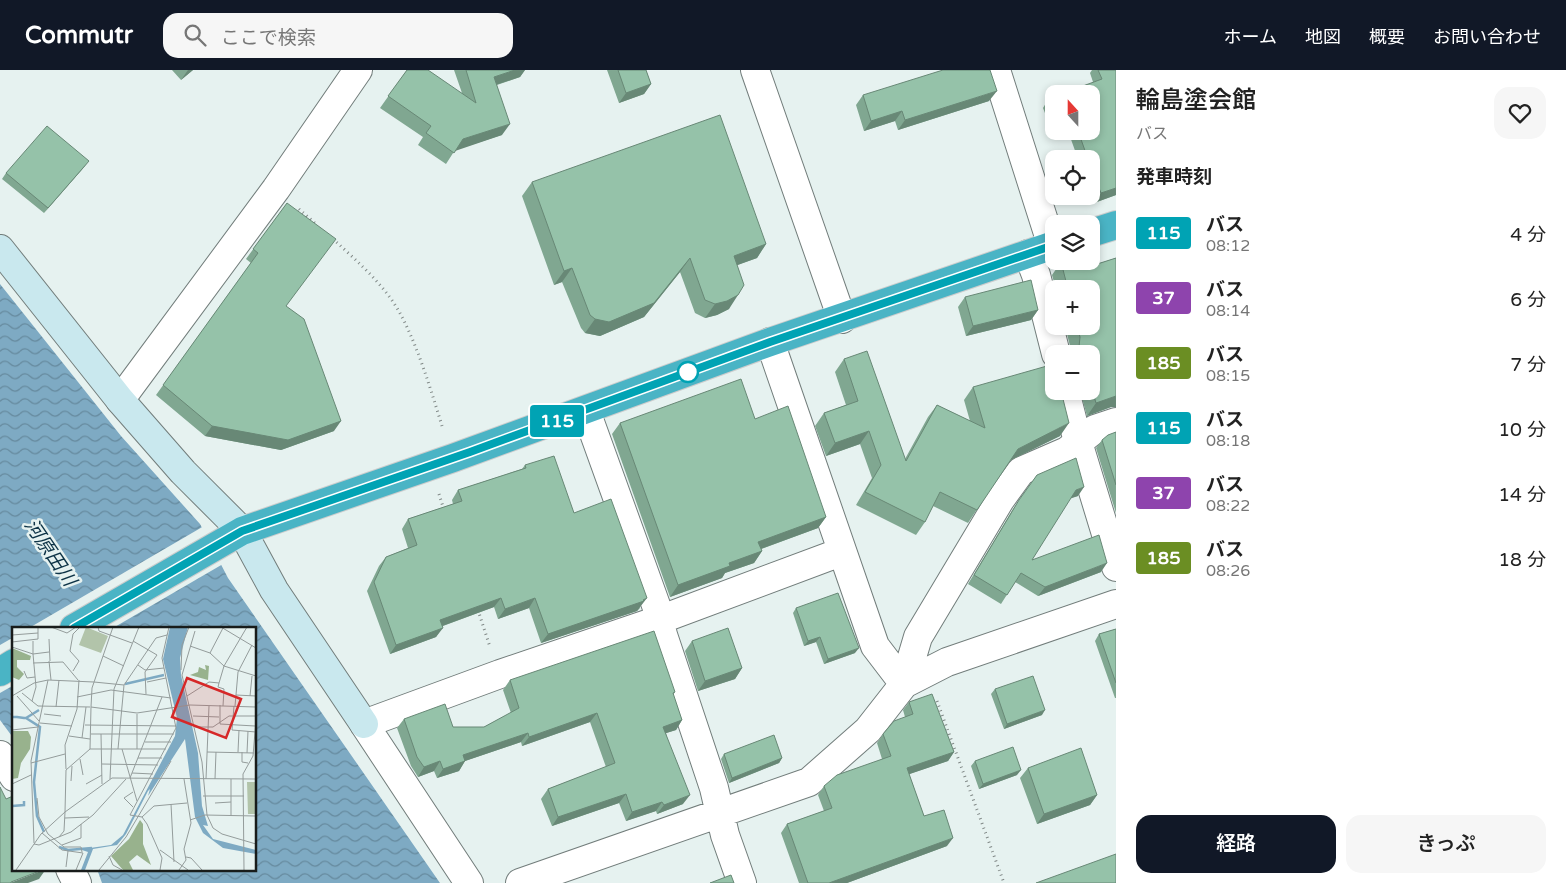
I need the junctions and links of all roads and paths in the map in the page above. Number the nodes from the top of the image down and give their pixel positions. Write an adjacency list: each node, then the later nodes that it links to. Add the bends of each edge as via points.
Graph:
1 (358, 70): 4 (street)
2 (755, 70): 12 (street)
3 (996, 70): 9 (street, via 1044,225)
4 (276, 189): 6 (path); 15 (street)
5 (1116, 225): 7 (highway)
6 (318, 226)
7 (1100, 230)
8 (332, 238): 19 (path, via 372,277 401,315 416,346)
9 (1045, 248): 12 (highway)
10 (0, 249): 15 (street)
11 (1047, 270): 14 (street)
12 (842, 318): 13 (highway)
13 (770, 342): 17 (highway); 24 (street)
14 (1055, 345)
15 (120, 400): 23 (street, via 182,472)
16 (1067, 400): 20 (street)
17 (586, 411): 23 (highway); 28 (street)
18 (1116, 422): 20 (street, via 1095,429)
19 (444, 429)
20 (1078, 442): 25 (street); 33 (street, via 1021,471 1000,500 918,637)
21 (438, 494): 22 (path)
22 (444, 512)
23 (242, 531): 29 (highway); 34 (street, via 274,590)
24 (841, 552): 28 (street); 33 (street, via 875,646)
25 (1116, 567)
26 (475, 602): 32 (path)
27 (1116, 604): 33 (street, via 948,662)
28 (659, 620): 32 (street); 37 (street)
29 (76, 627)
30 (12, 665): 31 (highway)
31 (0, 672)
32 (500, 674): 34 (street)
33 (915, 678): 37 (street, via 868,730 809,782); 43 (path)
34 (364, 724): 40 (street)
35 (0, 756): 36 (street)
36 (12, 774)
37 (720, 813): 41 (street); 42 (street)
38 (70, 870): 39 (street)
39 (77, 883)
40 (469, 883)
41 (520, 883)
42 (742, 883)
43 (1004, 883)

